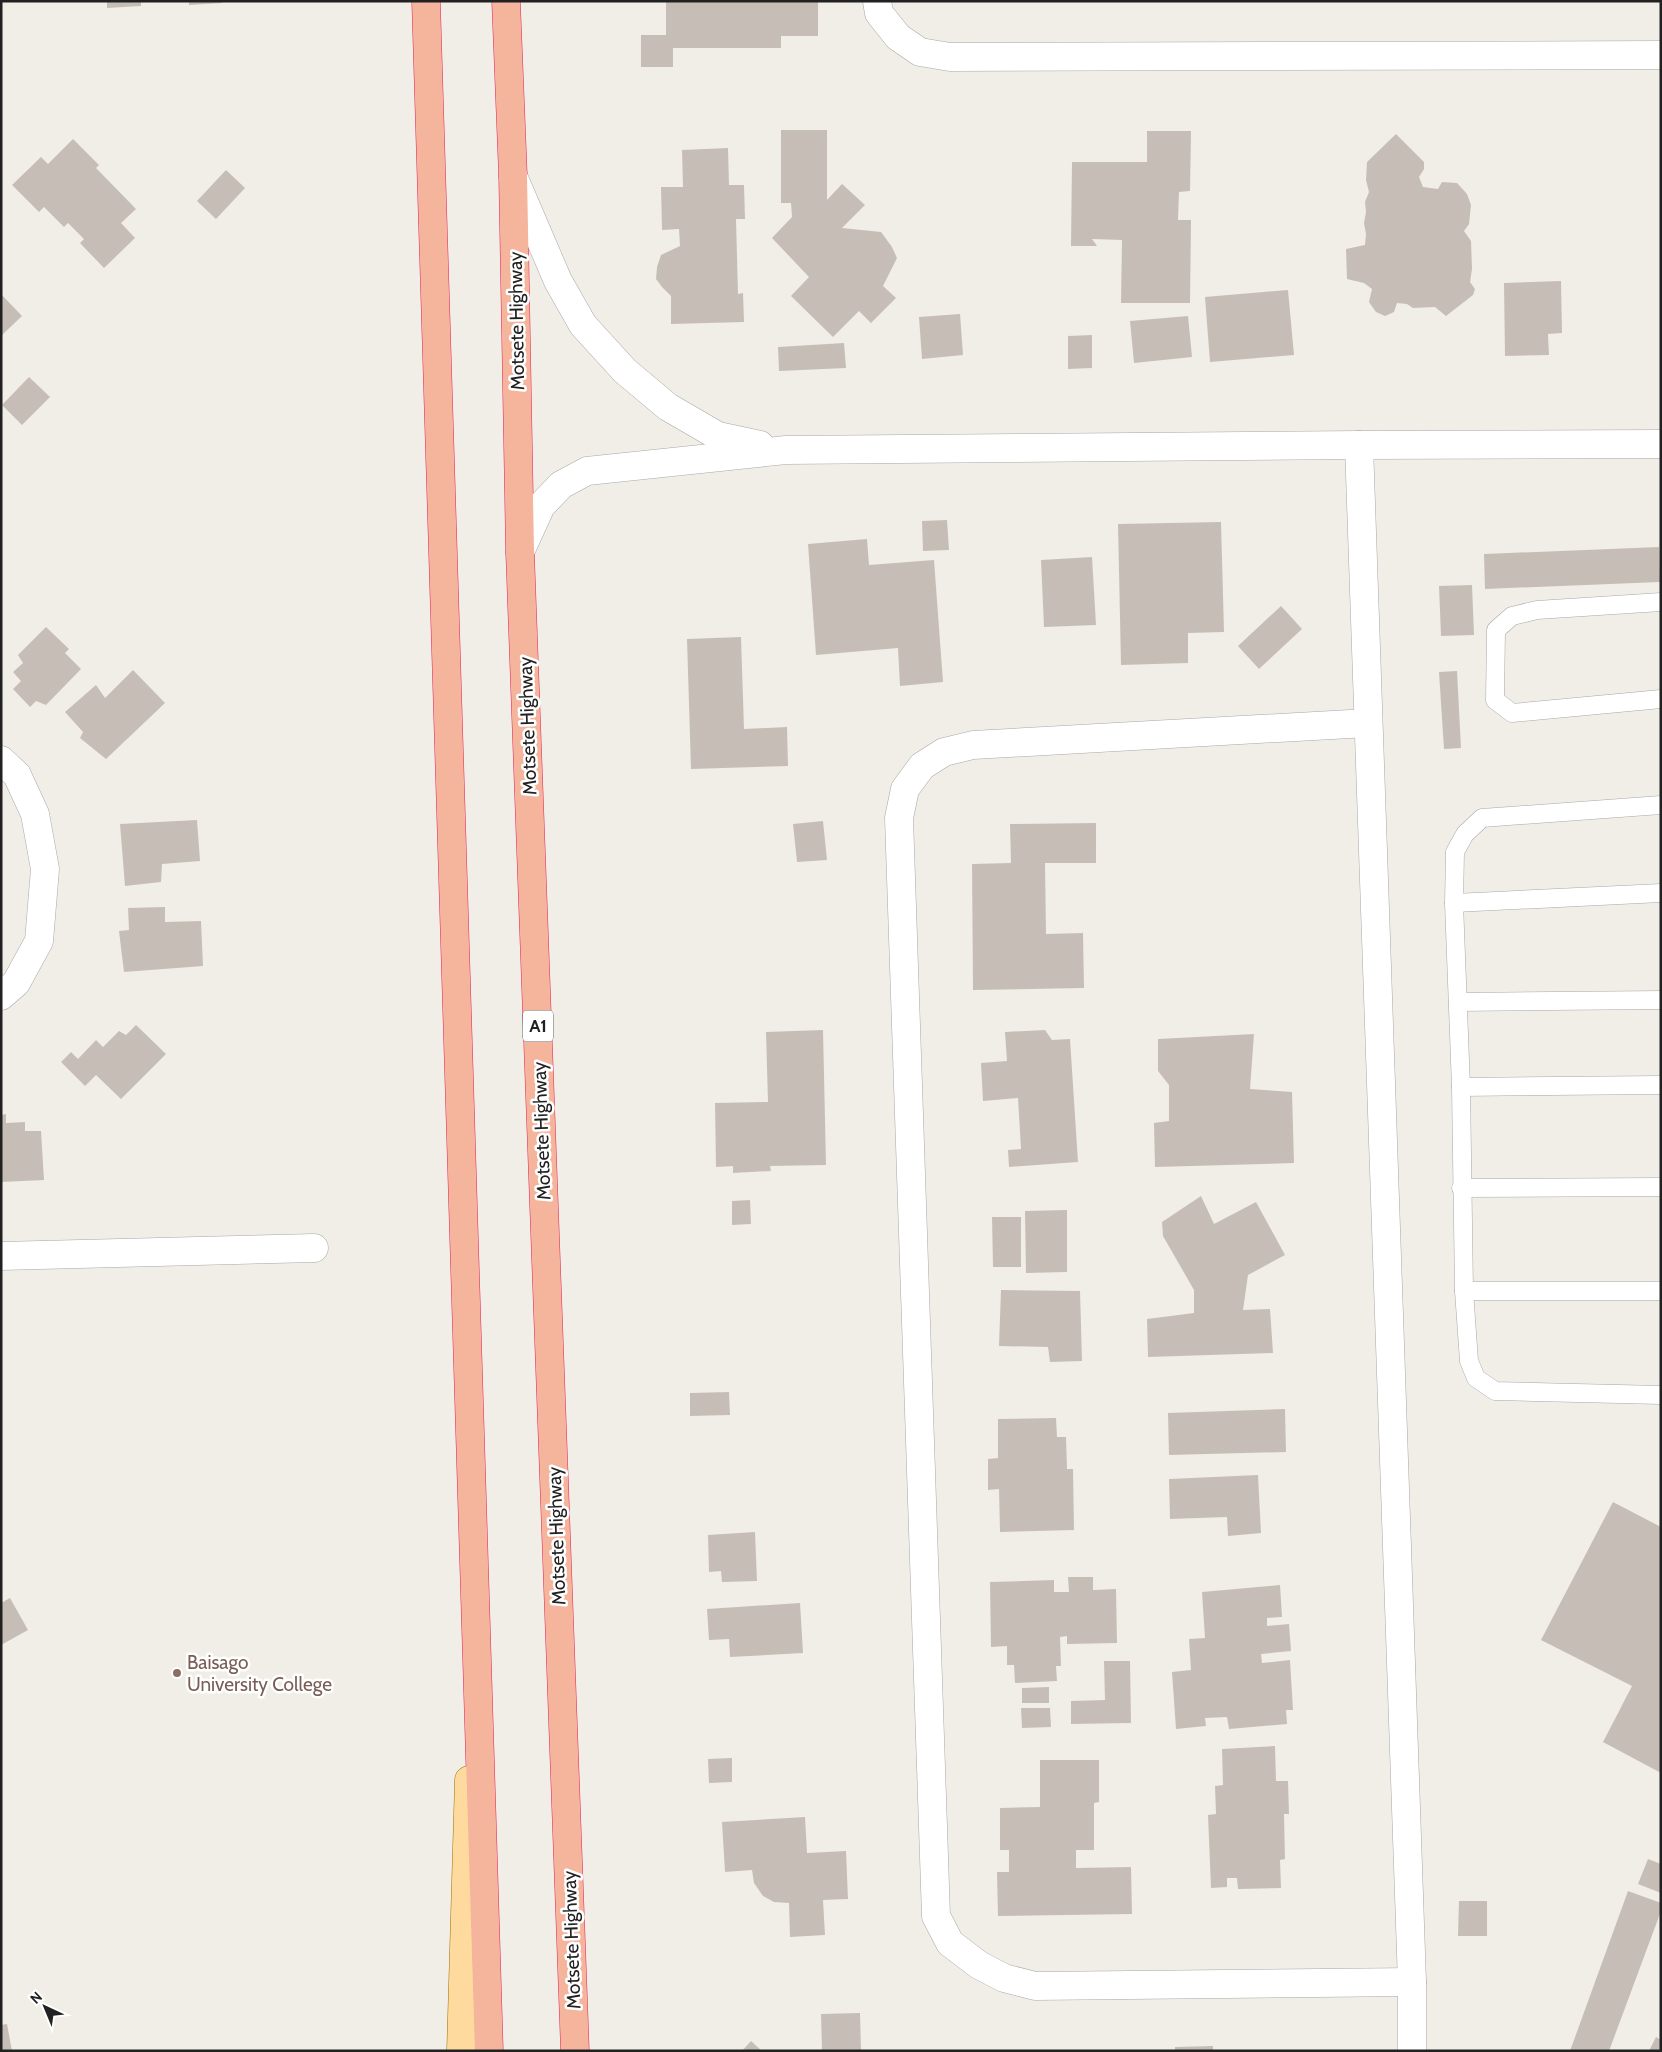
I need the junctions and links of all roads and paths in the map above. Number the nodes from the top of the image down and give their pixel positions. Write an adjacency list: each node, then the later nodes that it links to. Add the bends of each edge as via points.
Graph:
1 (426, 1): 29 (highway)
2 (506, 1): 5 (highway, Motsete Highway / A1)
3 (877, 1): 4 (street, via 879,13 898,37 920,52 950,57)
4 (1661, 55)
5 (513, 176): 8 (street, via 558,281 583,325 625,371 668,407 718,436); 9 (highway, Motsete Highway / A1)
6 (1661, 444): 7 (street)
7 (1358, 445): 8 (street); 12 (street)
8 (786, 450): 9 (street, via 587,471 561,485 541,506)
9 (520, 552): 33 (highway, Motsete Highway / A1)
10 (1661, 602): 11 (lane, via 1537,610 1512,616 1496,630 1495,700 1512,713)
11 (1661, 699)
12 (1368, 723): 30 (street); 30 (street, via 973,745 944,752 922,766 905,789 899,818 936,1916 950,1943 978,1965 1004,1978 1035,1986)
13 (1, 760): 17 (street, via 17,776 35,814 45,869 39,940 16,984)
14 (1661, 805): 16 (lane, via 1482,818 1465,834 1455,852)
15 (1661, 893): 16 (lane)
16 (1454, 902): 19 (lane)
17 (1, 996)
18 (1661, 1000): 19 (lane)
19 (1458, 1002): 21 (lane)
20 (1661, 1085): 21 (lane)
21 (1461, 1087): 23 (lane)
22 (1661, 1186): 23 (lane)
23 (1462, 1188): 26 (lane)
24 (314, 1248): 25 (street)
25 (1, 1256)
26 (1464, 1291): 27 (lane); 28 (lane, via 1469,1360 1476,1378 1495,1391)
27 (1661, 1291)
28 (1661, 1395)
29 (475, 1602): 31 (main road); 32 (highway)
30 (1412, 1982): 34 (street)
31 (461, 2051)
32 (489, 2051)
33 (575, 2051)
34 (1412, 2051)

